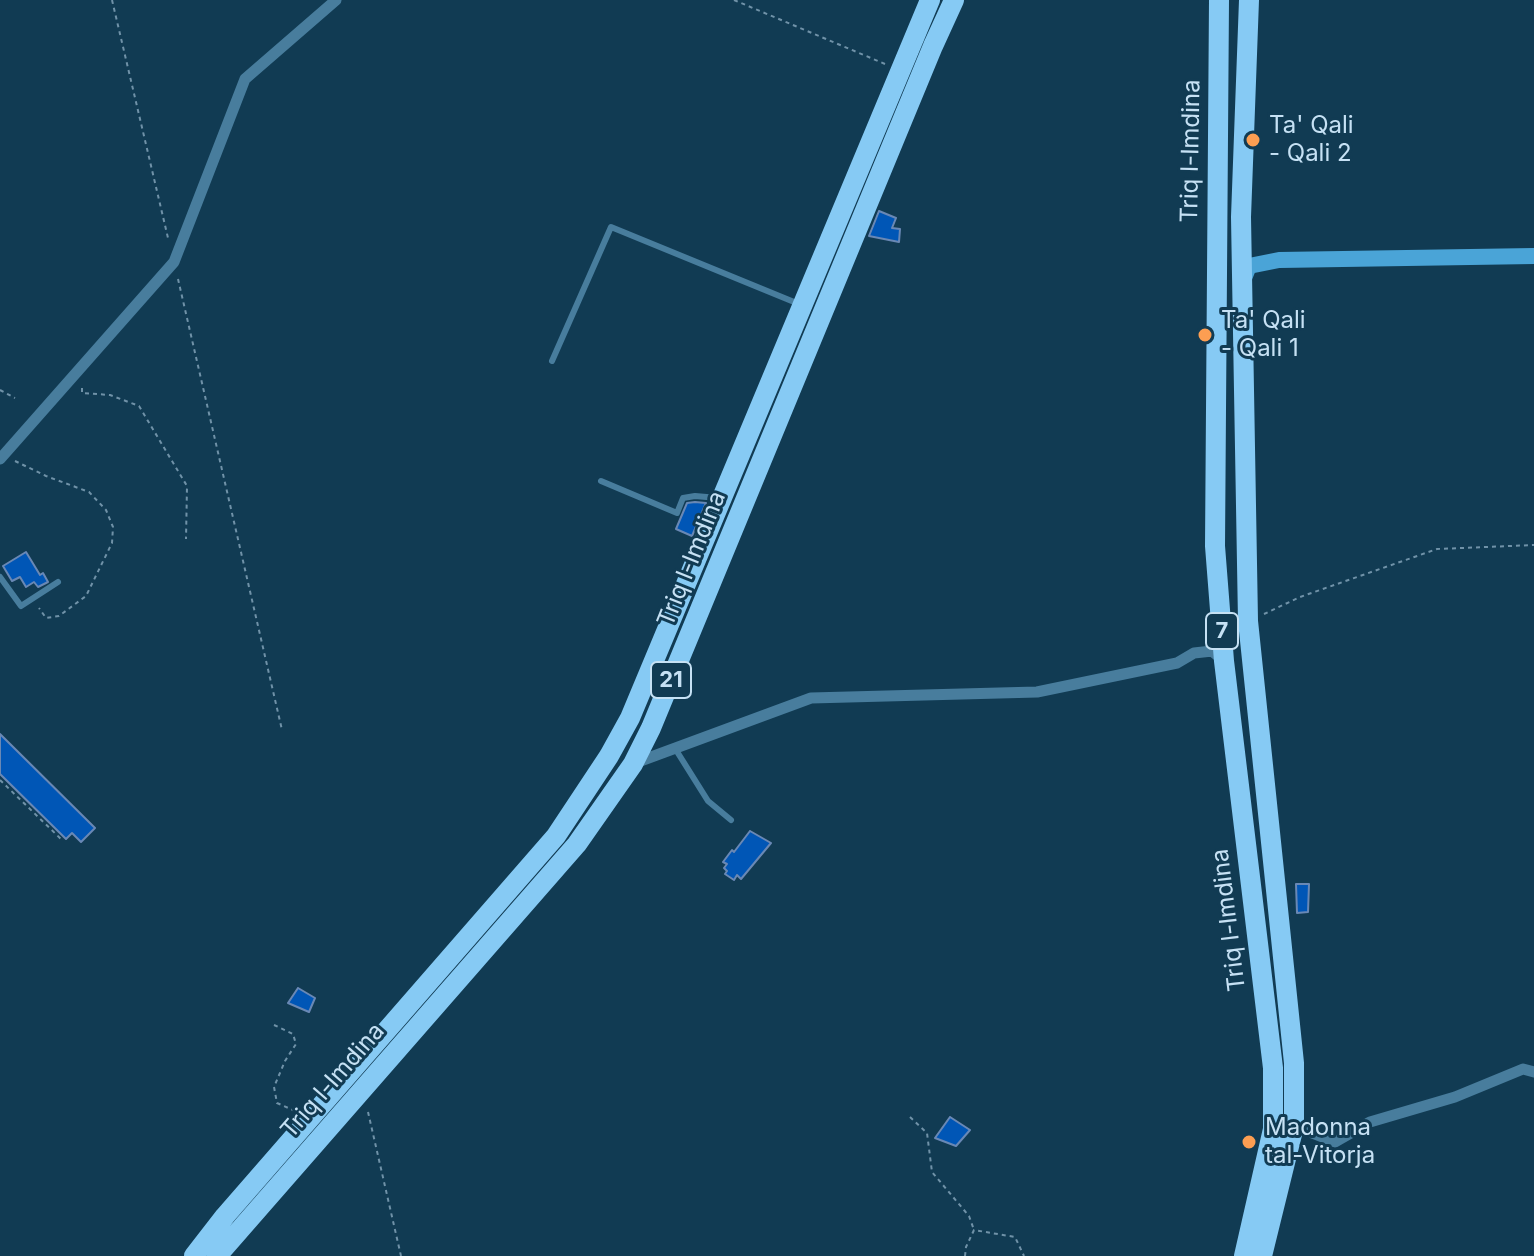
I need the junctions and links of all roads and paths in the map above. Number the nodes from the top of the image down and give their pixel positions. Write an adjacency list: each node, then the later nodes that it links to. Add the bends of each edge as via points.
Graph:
1 (112, 0): 12 (path)
2 (336, 0): 12 (street, via 245,79)
3 (734, 0): 8 (path)
4 (930, 0): 8 (highway, Triq l-Imdina / 21)
5 (954, 0): 31 (highway, Triq l-Imdina / 21)
6 (1219, 0): 28 (highway, Triq l-Imdina / 7, via 1215,546)
7 (1249, 0): 9 (highway, Triq l-Imdina / 7)
8 (901, 71): 14 (highway, Triq l-Imdina / 21)
9 (1242, 236): 11 (main road, via 1252,249); 13 (highway, Triq l-Imdina / 7)
10 (1534, 256): 11 (main road)
11 (1279, 260): 13 (main road, via 1249,266)
12 (174, 262): 16 (street); 29 (path)
13 (1241, 285): 27 (highway, Triq l-Imdina / 7)
14 (802, 306): 15 (lane, via 611,227); 21 (highway, Triq l-Imdina / 21)
15 (552, 361)
16 (82, 367): 19 (street); 22 (path, via 82,393 110,395 139,406 187,486)
17 (0, 390): 18 (path)
18 (15, 398)
19 (2, 457): 26 (path, via 89,492 113,527 112,543 86,596 59,616 46,618)
20 (601, 481): 21 (lane, via 677,513 683,498)
21 (721, 499): 39 (highway, Triq l-Imdina / 21, via 630,718 556,836)
22 (186, 539)
23 (1534, 545): 27 (path, via 1437,549)
24 (0, 577): 26 (lane, via 21,606)
25 (58, 582): 26 (lane)
26 (33, 599)
27 (1248, 621): 40 (highway, Triq l-Imdina / 7, via 1294,1063)
28 (1224, 661): 30 (street, via 1212,651 1194,653 1177,663 1037,692 811,698); 47 (highway, Triq l-Imdina / 7, via 1273,1068 1273,1129)
29 (282, 730)
30 (676, 750): 31 (street); 33 (lane, via 708,801)
31 (633, 764): 37 (highway, Triq l-Imdina / 21, via 577,844)
32 (0, 780): 34 (path)
33 (731, 820)
34 (63, 841)
35 (274, 1025): 39 (path, via 293,1034 296,1044 274,1087 277,1103)
36 (1534, 1072): 40 (street, via 1523,1069 1455,1097 1370,1122 1335,1142)
37 (361, 1088): 43 (highway, Triq l-Imdina / 21); 44 (path)
38 (910, 1117): 41 (path, via 927,1133 932,1172 969,1216)
39 (310, 1118): 42 (highway, Triq l-Imdina / 21)
40 (1294, 1126): 48 (highway, Triq l-Imdina / 7)
41 (974, 1230): 45 (path); 46 (path, via 1015,1237)
42 (194, 1256)
43 (217, 1256)
44 (401, 1256)
45 (965, 1256)
46 (1024, 1256)
47 (1244, 1256)
48 (1262, 1256)

